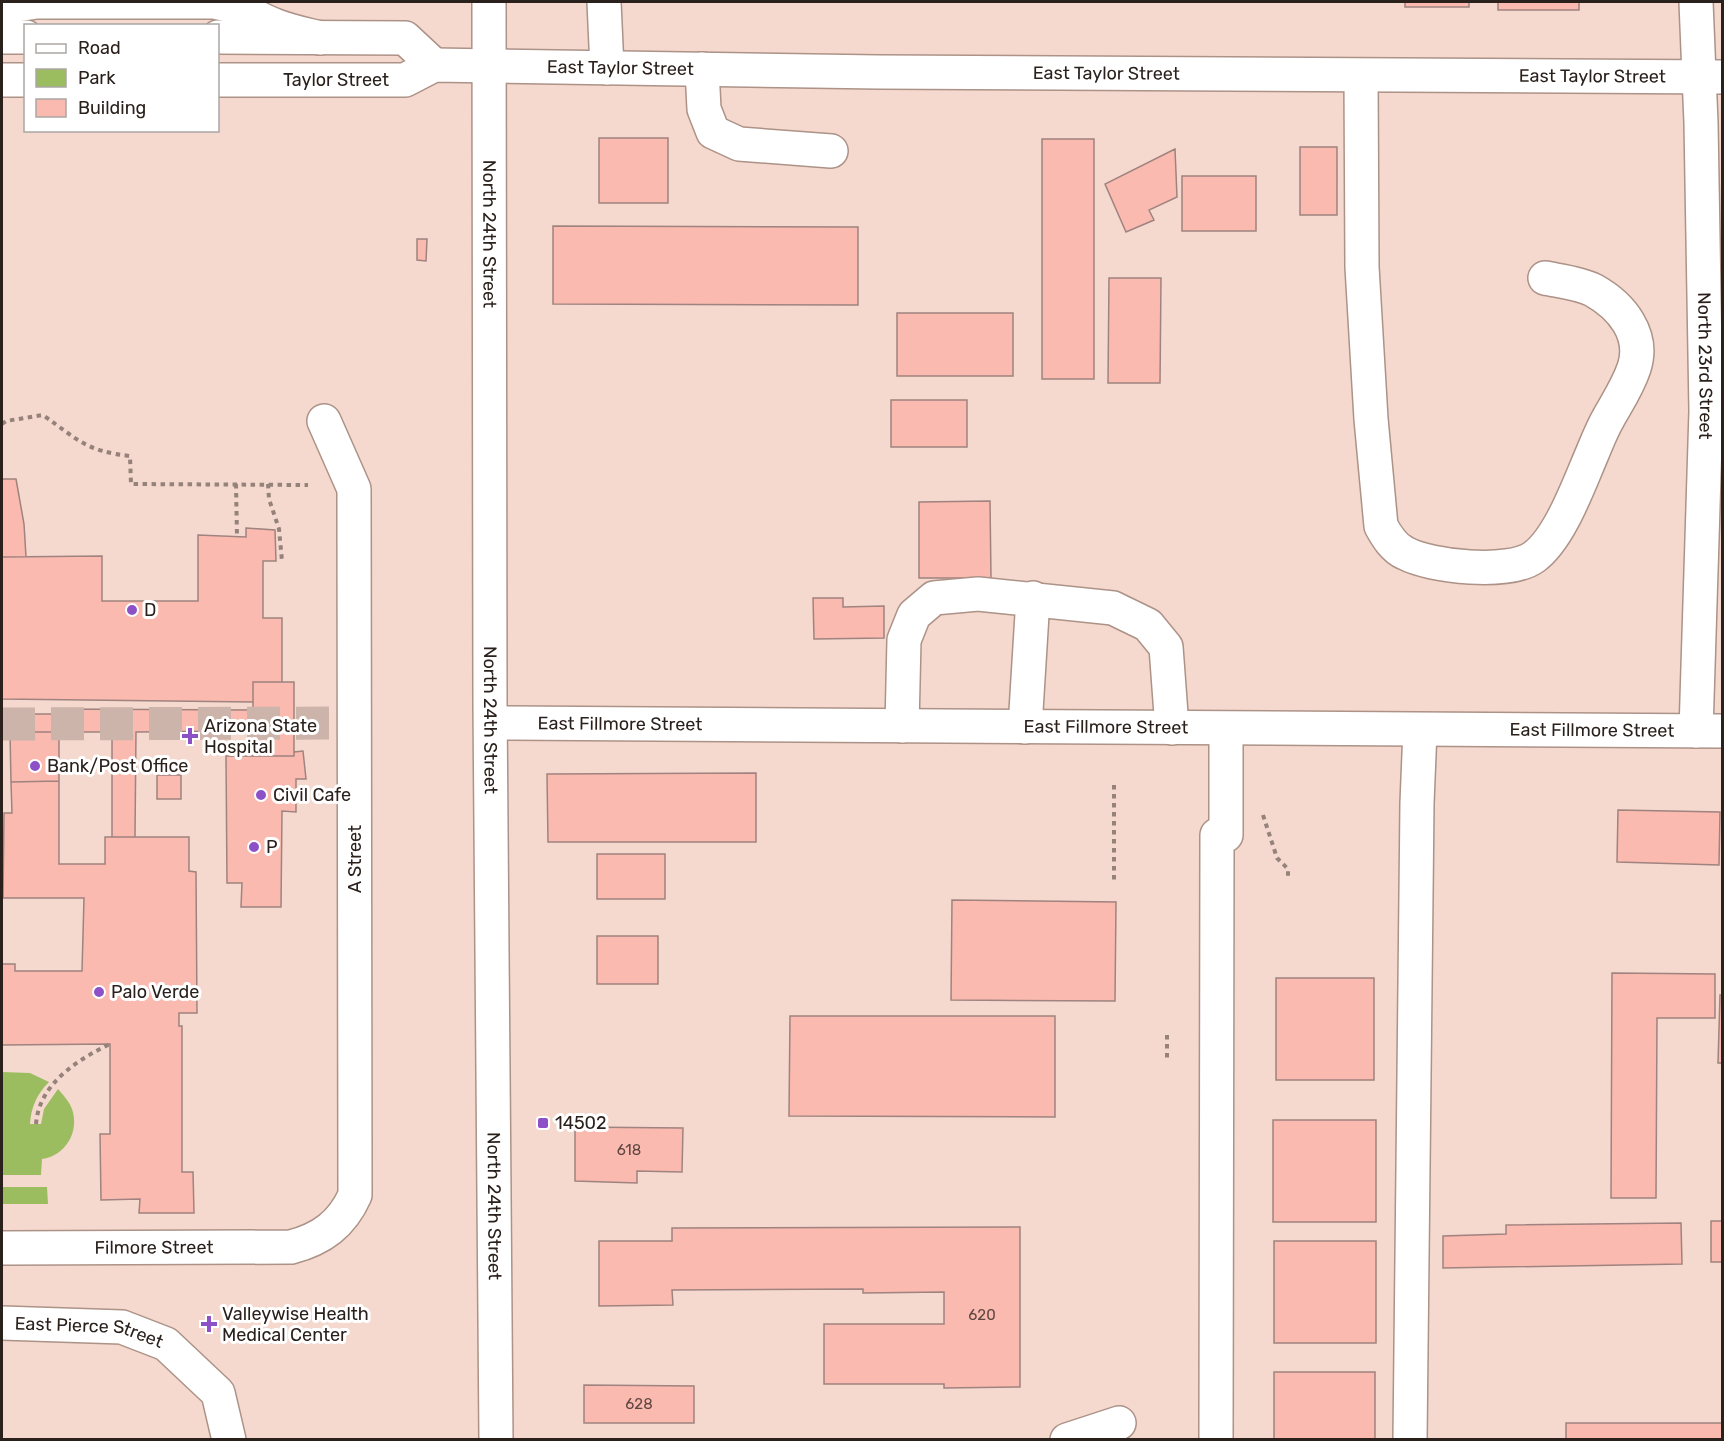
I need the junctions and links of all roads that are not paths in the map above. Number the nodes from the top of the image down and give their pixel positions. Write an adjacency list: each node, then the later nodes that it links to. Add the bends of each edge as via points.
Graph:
1 (489, 2): 10 (street, North 24th Street)
2 (604, 2): 11 (street)
3 (1696, 2): 14 (street, North 23rd Street)
4 (2, 10): 8 (street, via 37,3 213,2)
5 (2, 37): 6 (street)
6 (24, 37)
7 (219, 37): 8 (street)
8 (320, 38): 9 (street, via 405,38)
9 (434, 65): 10 (street, East Taylor Street); 17 (street, Taylor Street, via 405,80)
10 (490, 66): 11 (street, East Taylor Street); 23 (street, North 24th Street)
11 (607, 68): 12 (street, East Taylor Street)
12 (702, 69): 13 (street, East Taylor Street); 18 (street, via 704,109 712,132 739,144)
13 (1361, 76): 14 (street, East Taylor Street); 19 (street, via 1362,267 1371,419 1381,526 1389,541 1403,553 1425,561 1481,568 1522,562 1550,542 1626,387 1635,366 1637,344 1633,328 1620,310 1593,290)
14 (1710, 77): 20 (street, North 23rd Street)
15 (2, 80): 16 (street)
16 (24, 80)
17 (219, 80)
18 (831, 151)
19 (1545, 278)
20 (1714, 411): 29 (street, North 23rd Street)
21 (324, 421): 30 (street, A Street, via 354,489 355,1195 349,1208 324,1234)
22 (1033, 598): 24 (street, via 978,594 934,598 914,615 904,640); 25 (street); 26 (street, via 1113,608 1148,625 1166,647)
23 (491, 723): 24 (street, East Fillmore Street); 35 (street, North 24th Street)
24 (902, 726): 25 (street, East Fillmore Street)
25 (1025, 727): 26 (street, East Fillmore Street)
26 (1172, 728): 27 (street, East Fillmore Street)
27 (1226, 729): 28 (street, East Fillmore Street); 37 (street)
28 (1420, 730): 29 (street, East Fillmore Street); 38 (street)
29 (1709, 731)
30 (305, 1243): 31 (street, Filmore Street, via 265,1248)
31 (2, 1248)
32 (2, 1323): 34 (street, East Pierce Street, via 122,1327 166,1344 218,1392)
33 (1119, 1423): 36 (street)
34 (229, 1440)
35 (496, 1440)
36 (1067, 1440)
37 (1216, 1440)
38 (1410, 1440)

